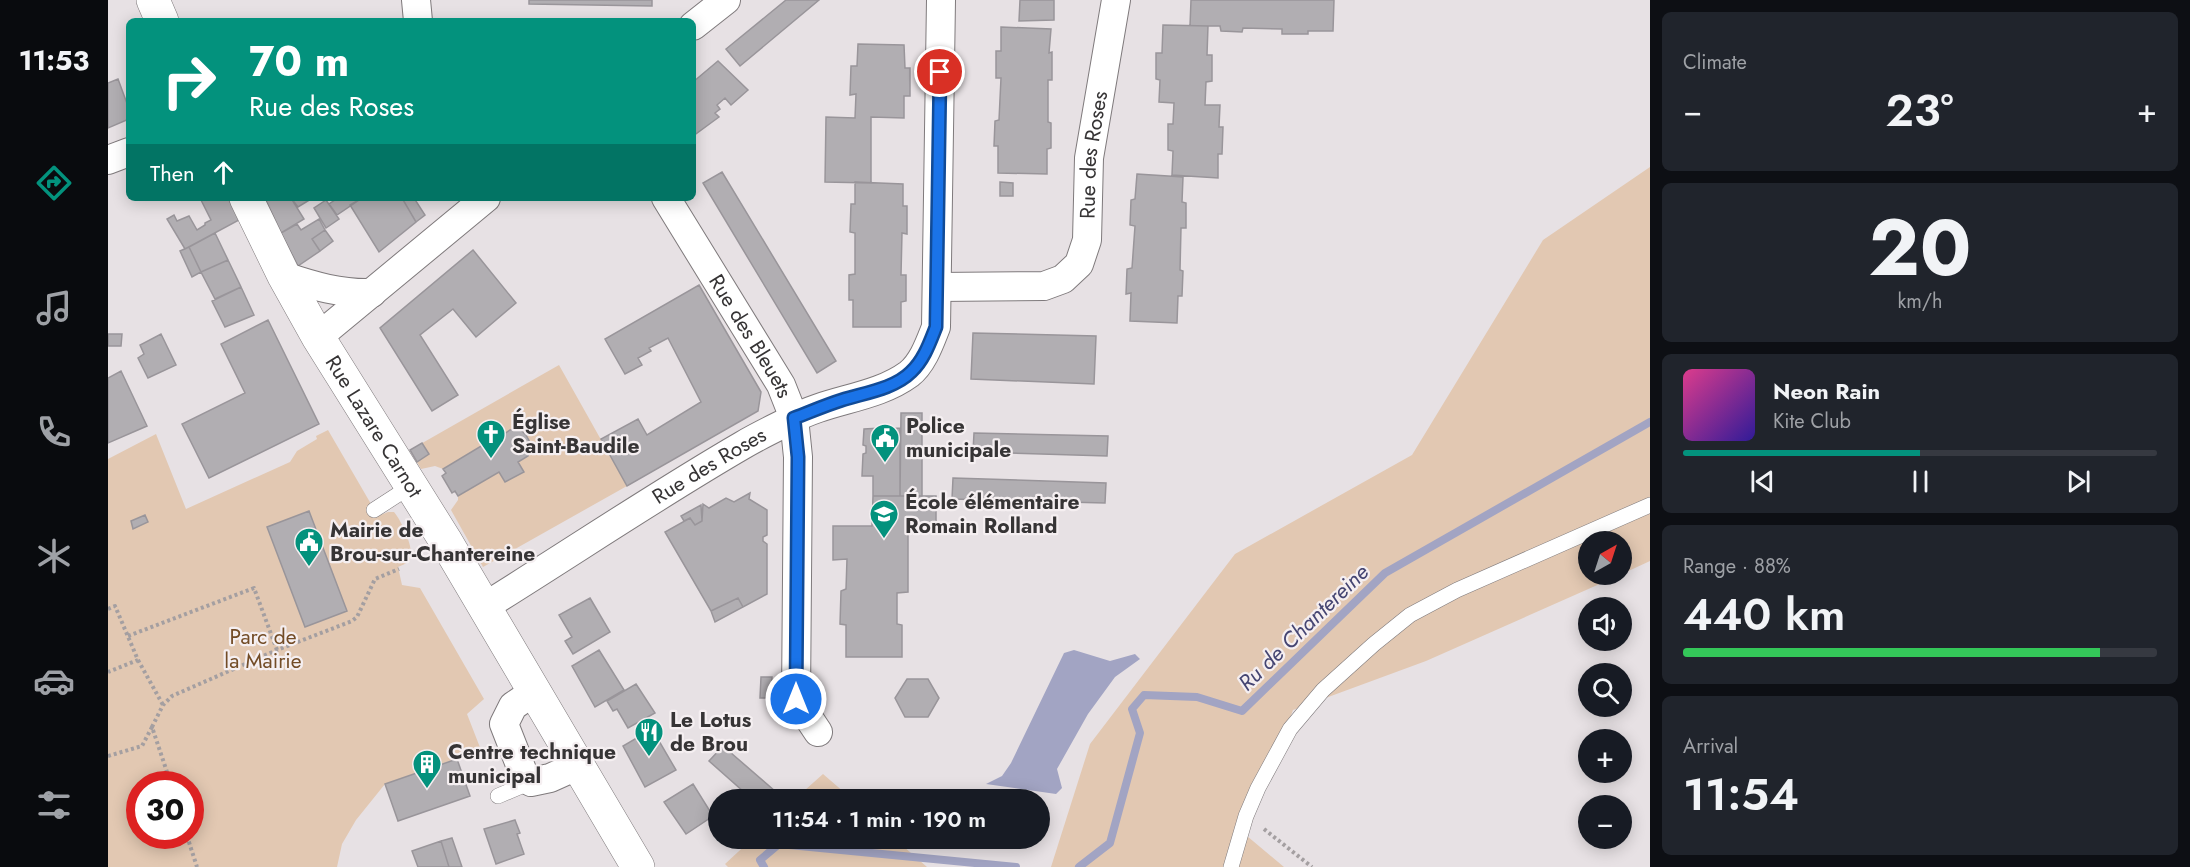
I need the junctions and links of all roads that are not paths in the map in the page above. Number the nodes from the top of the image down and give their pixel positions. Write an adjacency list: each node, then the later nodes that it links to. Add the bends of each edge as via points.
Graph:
1 (153, 0): 6 (street)
2 (416, 0): 7 (street)
3 (726, 0): 8 (street)
4 (941, 0): 15 (street)
5 (1116, 0): 15 (street, Rue des Roses, via 1089,158 1088,240 1079,264 1063,279 1044,286)
6 (161, 18)
7 (418, 18)
8 (696, 24)
9 (126, 153): 10 (street)
10 (108, 160)
11 (247, 201): 14 (street, Rue Lazare Carnot)
12 (482, 201): 16 (street)
13 (668, 201): 18 (street, Rue des Bleuets, via 780,385)
14 (284, 276): 16 (street, via 320,288); 17 (street, Rue Lazare Carnot)
15 (937, 287): 18 (street, Rue des Roses, via 936,327 911,373 866,394)
16 (372, 293): 17 (street)
17 (318, 337): 19 (street, Rue Lazare Carnot)
18 (794, 418): 22 (street, Rue des Roses); 24 (street, Rue des Bleuets, via 798,457 796,699)
19 (411, 486): 21 (lane); 22 (street, Rue Lazare Carnot)
20 (1650, 505): 29 (lane, via 1457,590 1410,615 1374,644 1323,690 1290,729 1246,816)
21 (374, 510)
22 (484, 607): 23 (street, Rue Lazare Carnot)
23 (535, 691): 25 (street, Rue Lazare Carnot); 26 (street, via 513,706 504,723 524,775)
24 (818, 732)
25 (579, 765): 26 (street); 28 (street, Rue Lazare Carnot)
26 (531, 782): 27 (lane)
27 (498, 796)
28 (638, 867)
29 (1231, 867)

